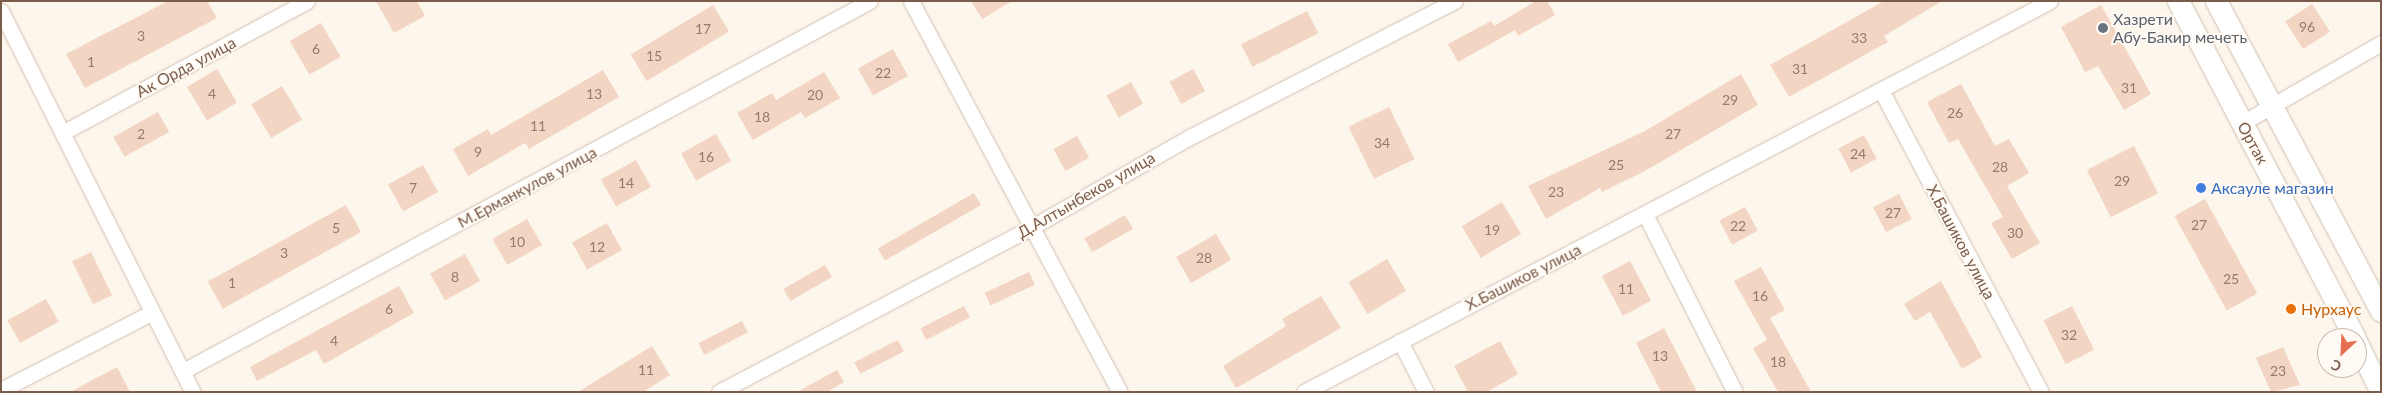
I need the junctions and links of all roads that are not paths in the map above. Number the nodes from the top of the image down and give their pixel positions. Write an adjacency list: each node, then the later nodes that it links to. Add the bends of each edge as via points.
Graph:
1 (307, 1): 13 (street, Ак Орда улица)
2 (870, 1): 21 (street, М.Ерманкулов улица)
3 (912, 1): 15 (street)
4 (1455, 1): 15 (street, Д.Алтынбеков улица, via 1188,138)
5 (2050, 1): 10 (street, Х.Башиков улица)
6 (2178, 1): 12 (street, Ортак)
7 (2216, 1): 11 (street, Ортак)
8 (3, 17): 13 (street)
9 (2381, 43): 11 (street)
10 (1882, 92): 14 (street, Х.Башиков улица); 29 (street, Х.Башиков улица)
11 (2272, 105): 12 (street); 16 (street, Ортак)
12 (2242, 123): 18 (street, Ортак)
13 (64, 132): 17 (street)
14 (1645, 214): 19 (street, Х.Башиков улица); 28 (street)
15 (1032, 227): 24 (street, Д.Алтынбеков улица); 25 (street)
16 (2381, 311)
17 (151, 313): 21 (street); 22 (street)
18 (2350, 328)
19 (1400, 340): 26 (street, Х.Башиков улица); 27 (street)
20 (2367, 363): 30 (street)
21 (183, 372): 23 (street)
22 (1, 390)
23 (193, 392)
24 (719, 392)
25 (1120, 392)
26 (1304, 392)
27 (1426, 392)
28 (1735, 392)
29 (2040, 392)
30 (2381, 392)

